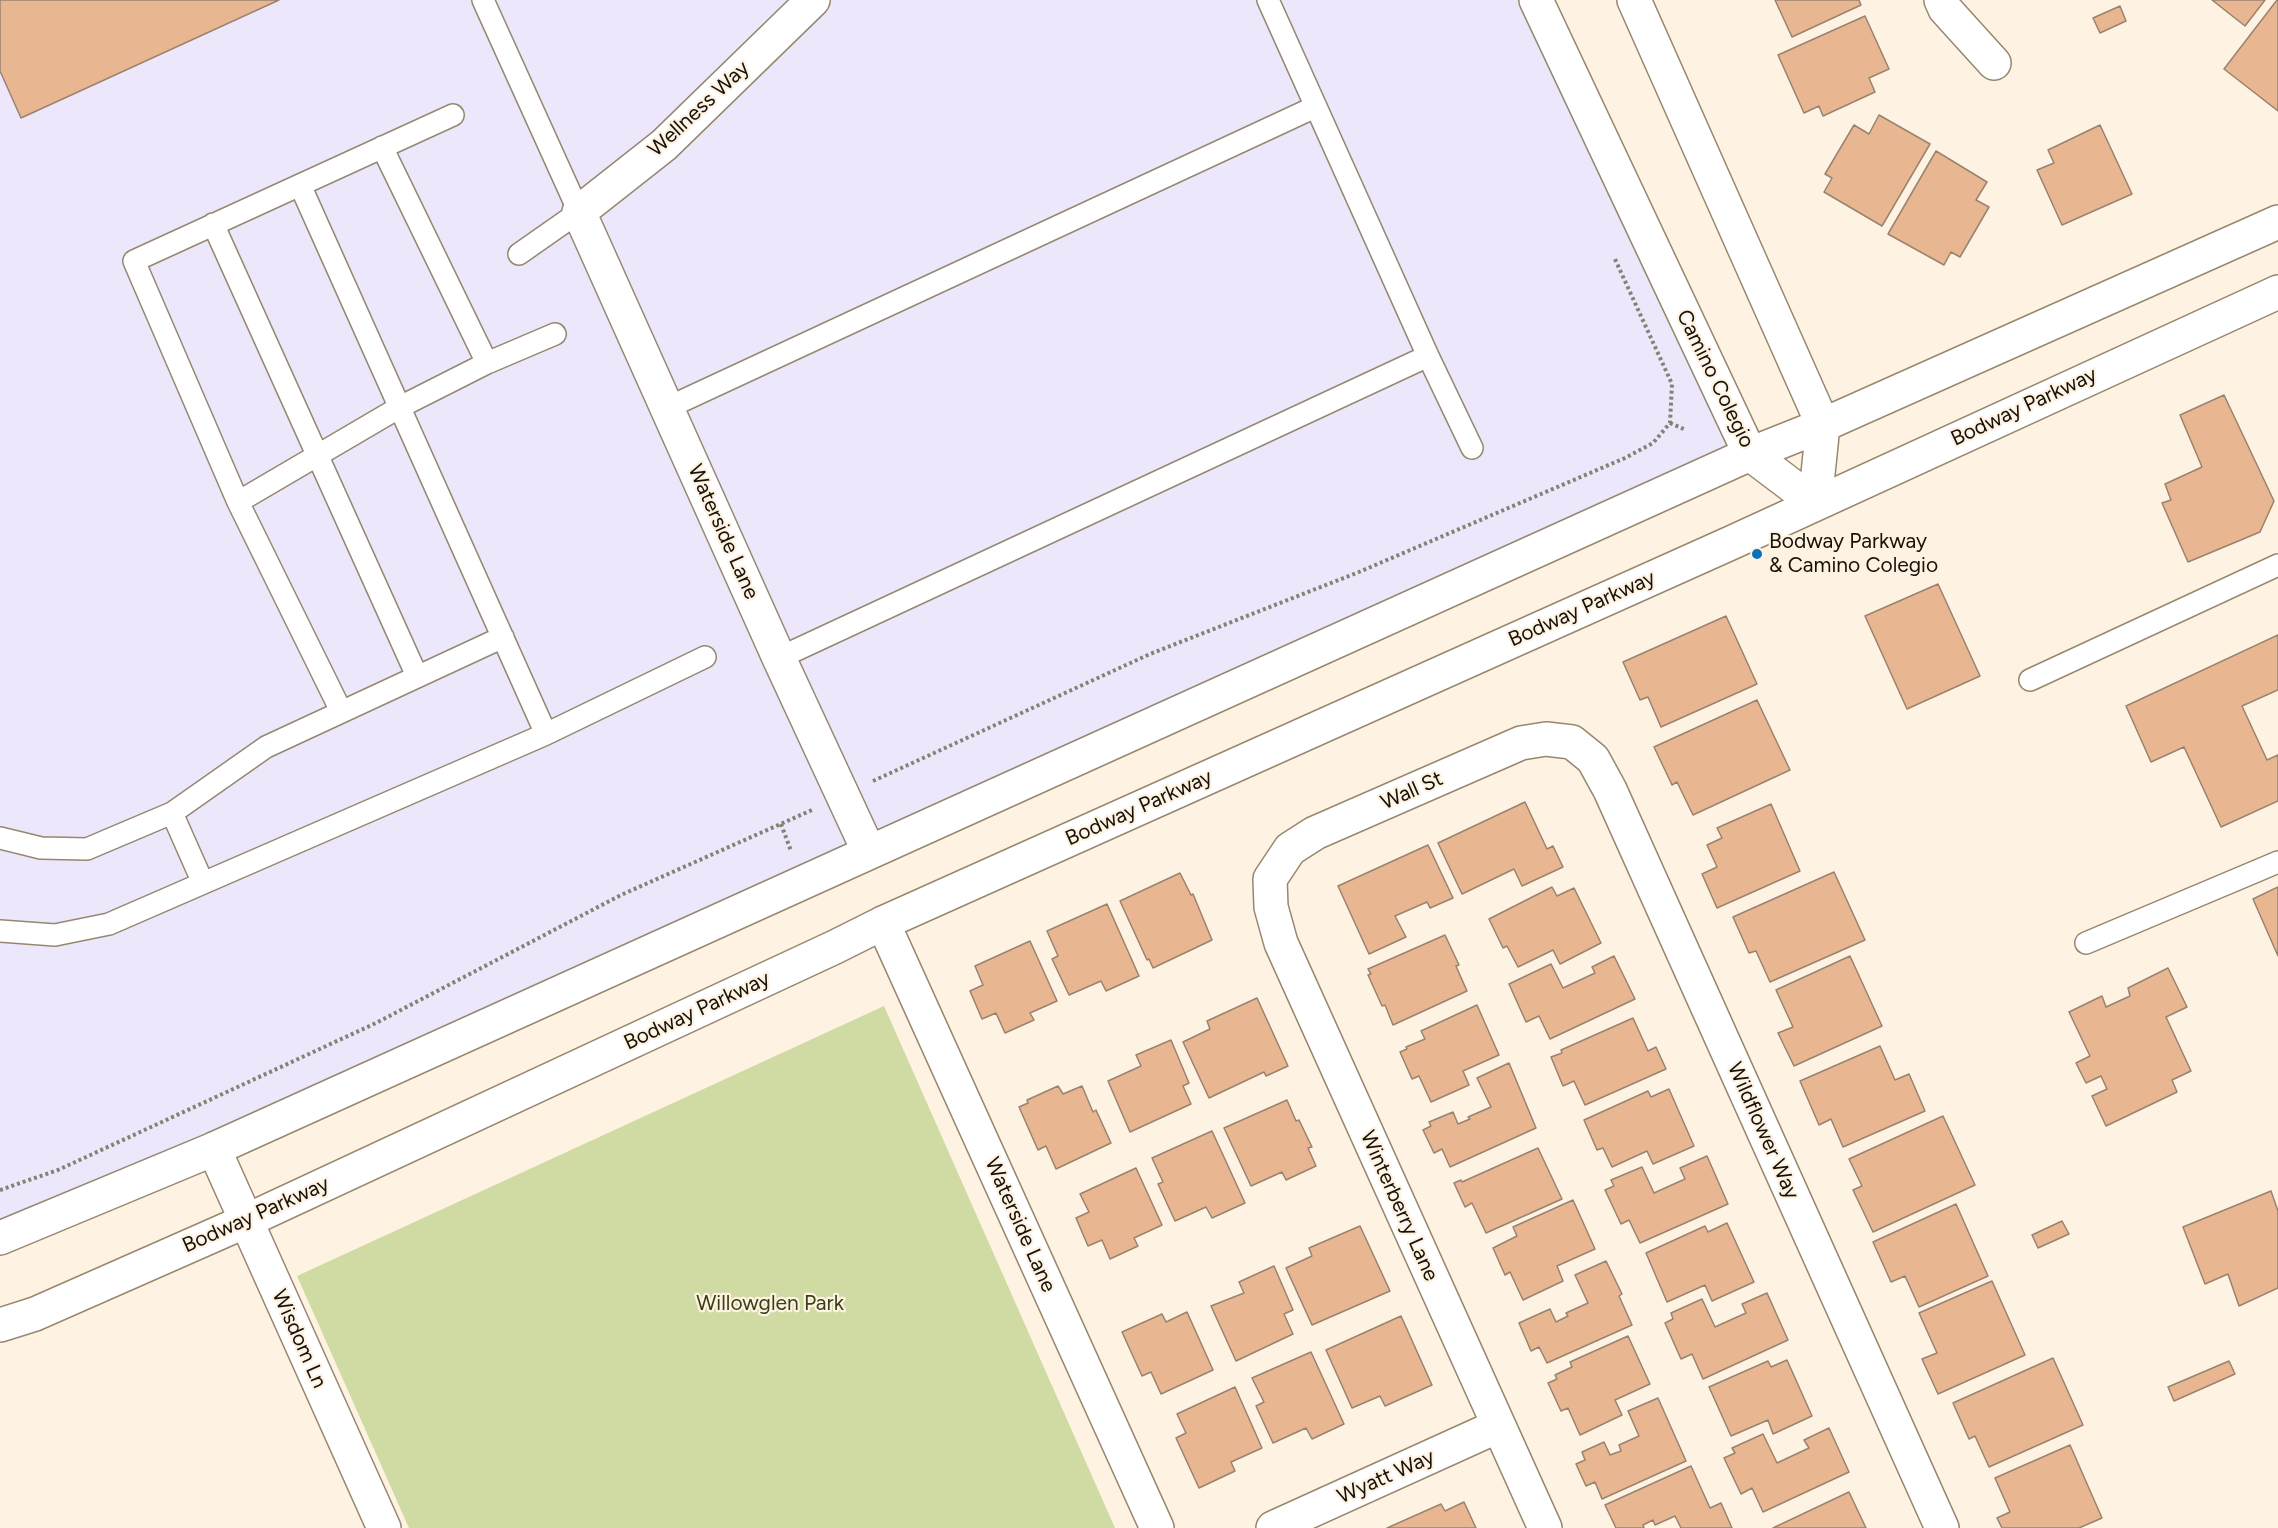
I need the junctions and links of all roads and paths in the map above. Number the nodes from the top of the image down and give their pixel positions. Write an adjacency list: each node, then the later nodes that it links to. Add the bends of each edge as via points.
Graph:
1 (483, 0): 12 (lane)
2 (813, 0): 12 (street, Wellness Way, via 664,145)
3 (1268, 0): 8 (lane)
4 (1536, 0): 27 (street, Camino Colegio)
5 (1634, 0): 24 (street)
6 (1941, 0): 7 (street)
7 (1994, 63)
8 (1315, 106): 19 (lane); 22 (lane)
9 (453, 114): 10 (lane)
10 (382, 147): 11 (lane); 20 (lane)
11 (300, 185): 14 (lane); 21 (lane)
12 (579, 212): 15 (lane); 22 (street, Waterside Lane)
13 (2278, 222): 24 (street)
14 (213, 224): 28 (lane); 29 (lane, via 134,261)
15 (519, 254)
16 (1614, 256): 23 (path, via 1672,384)
17 (2278, 292): 30 (street, Bodway Parkway)
18 (555, 334): 20 (lane)
19 (1428, 356): 26 (lane); 34 (lane)
20 (487, 363): 21 (lane)
21 (400, 407): 28 (lane); 32 (lane)
22 (667, 408): 34 (street, Waterside Lane)
23 (1670, 423): 25 (path); 40 (path, via 1653,443 1625,458 1359,572 1150,654)
24 (1823, 425): 27 (street); 30 (street)
25 (1686, 430)
26 (1472, 448)
27 (1750, 454): 30 (street, Camino Colegio); 44 (street)
28 (318, 456): 29 (lane); 35 (lane)
29 (238, 502): 37 (lane)
30 (1815, 503): 49 (street, Bodway Parkway)
31 (2278, 565): 36 (lane)
32 (503, 637): 35 (lane); 38 (lane)
33 (705, 657): 38 (lane)
34 (779, 658): 40 (street, Waterside Lane)
35 (417, 676): 37 (lane)
36 (2030, 680)
37 (341, 711): 41 (lane, via 266,747)
38 (546, 734): 48 (lane)
39 (1572, 742): 47 (street, Wall St, via 1546,738 1521,743 1315,833 1290,849); 62 (street, Wildflower Way, via 1593,759 1610,790)
40 (842, 795): 42 (path); 44 (street, Waterside Lane)
41 (172, 813): 43 (lane, via 87,849 41,848); 48 (lane)
42 (781, 824): 45 (path); 53 (path, via 621,895 376,1023 58,1170)
43 (0, 838)
44 (869, 852): 52 (street)
45 (793, 855)
46 (2278, 862): 51 (lane)
47 (1270, 879): 57 (street, Winterberry Lane, via 1271,907 1281,943)
48 (203, 883): 50 (lane, via 109,924 55,935)
49 (884, 923): 54 (street, Bodway Parkway); 59 (street, Waterside Lane)
50 (0, 931)
51 (2086, 943)
52 (214, 1149): 54 (street, Wisdom Ln); 55 (street)
53 (0, 1190)
54 (246, 1221): 56 (street, Bodway Parkway, via 34,1314); 58 (street, Wisdom Ln)
55 (0, 1238)
56 (0, 1325)
57 (1498, 1426): 60 (street, Wyatt Way); 61 (street, Winterberry Lane)
58 (384, 1528)
59 (1157, 1528)
60 (1273, 1528)
61 (1545, 1528)
62 (1942, 1528)

